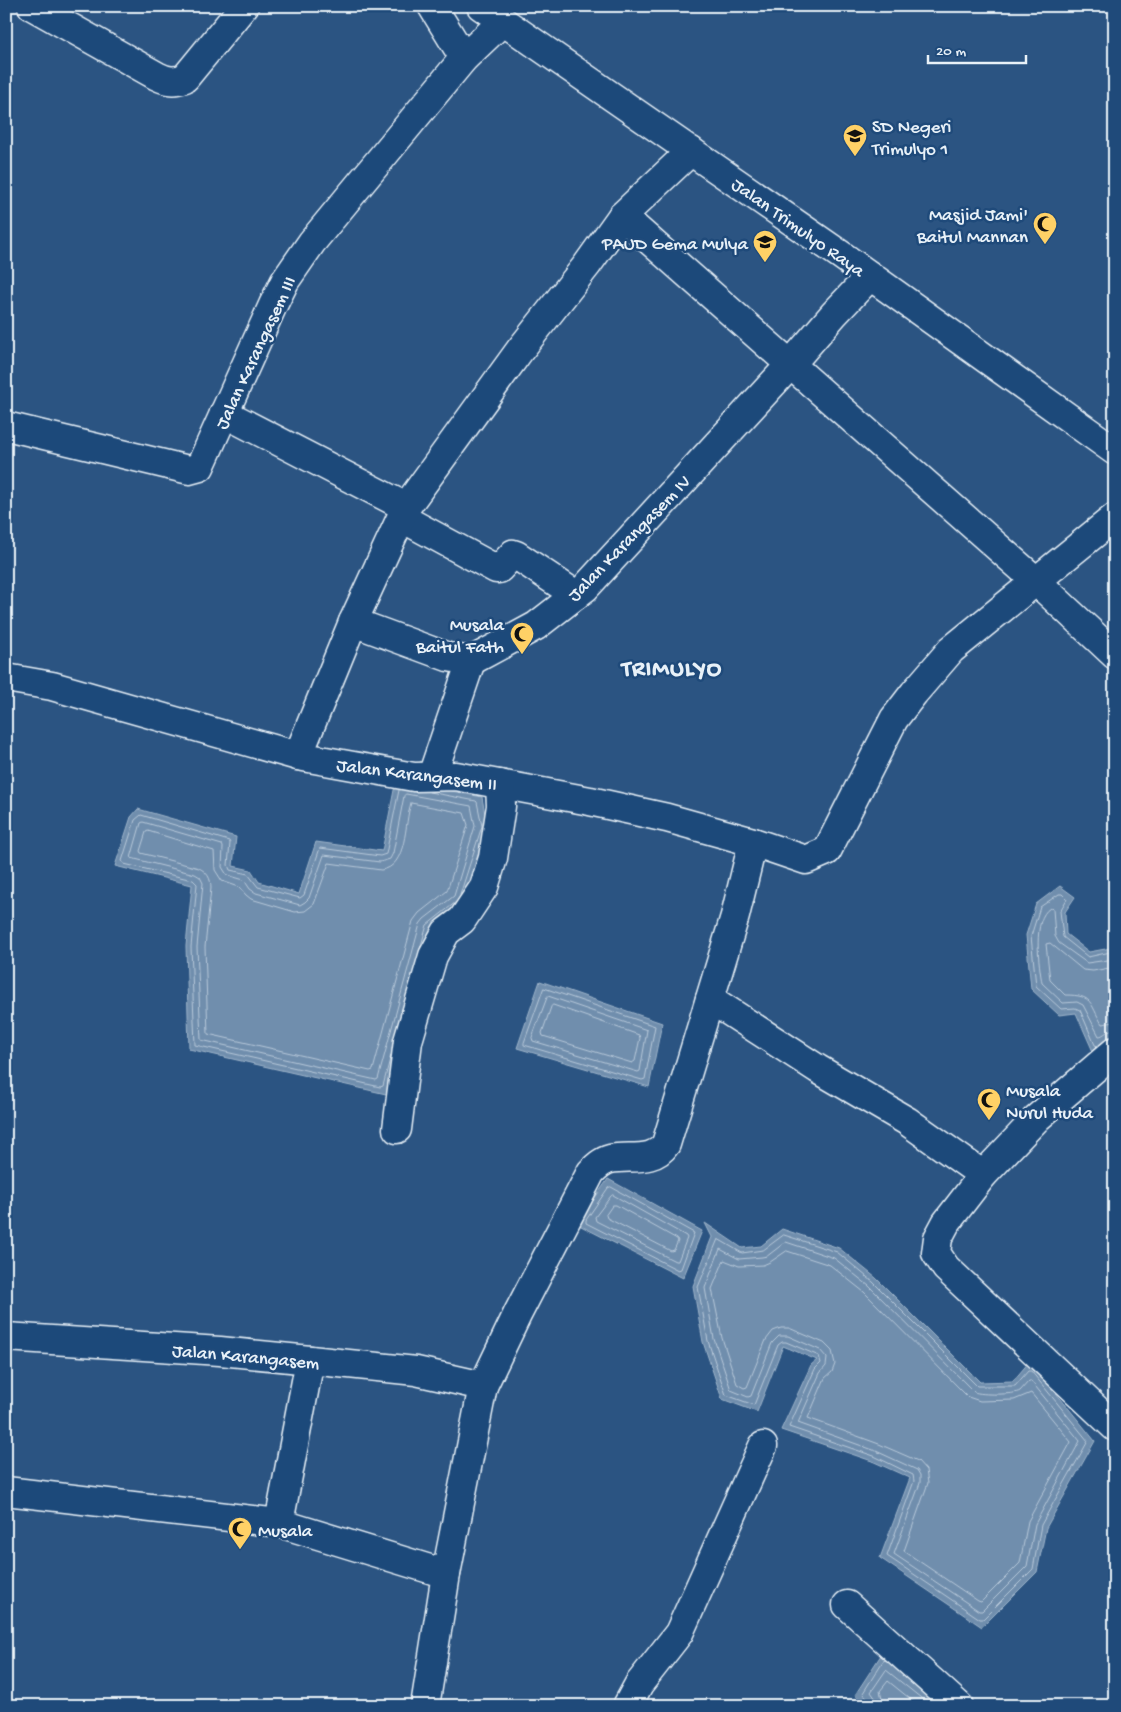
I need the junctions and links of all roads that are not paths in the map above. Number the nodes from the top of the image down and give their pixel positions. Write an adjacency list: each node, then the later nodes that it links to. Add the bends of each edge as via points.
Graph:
1 (32, 6): 2 (street, via 166,81 176,81 185,78)
2 (244, 6)
3 (432, 6): 6 (street)
4 (481, 6): 5 (street, Jalan Trimulyo Raya)
5 (504, 21): 6 (street, Jalan Karangasem III); 7 (street, Jalan Trimulyo Raya)
6 (464, 58): 11 (street, Jalan Karangasem III, via 298,262 272,306)
7 (691, 151): 8 (street); 9 (street, Jalan Trimulyo Raya)
8 (622, 216): 10 (street); 14 (street, via 520,350)
9 (870, 276): 10 (street, Jalan Karangasem IV); 13 (street, Jalan Trimulyo Raya)
10 (790, 365): 16 (street); 17 (street, Jalan Karangasem IV)
11 (224, 413): 12 (street, Jalan Karangasem III, via 204,461 200,467 189,470); 14 (street)
12 (6, 426)
13 (1115, 451)
14 (404, 512): 17 (street, via 496,569 503,567 513,554); 18 (street)
15 (1115, 516): 16 (street)
16 (1036, 581): 19 (street); 25 (street, Jalan Karangasem II, via 952,650 914,693 894,719 827,850 806,860)
17 (576, 594): 20 (street, Jalan Karangasem IV, via 536,626)
18 (353, 622): 20 (street, via 448,657); 22 (street)
19 (1115, 655)
20 (471, 661): 23 (street)
21 (6, 678): 22 (street, Jalan Karangasem II, via 52,686)
22 (298, 756): 23 (street, Jalan Karangasem II, via 414,777)
23 (432, 776): 24 (street, Jalan Karangasem II, via 456,776)
24 (500, 784): 25 (street, Jalan Karangasem II, via 657,816); 28 (street, via 493,858 484,886 462,920 446,932 433,956 408,1041)
25 (753, 842): 26 (street)
26 (710, 999): 29 (street, via 907,1122); 32 (street, via 666,1144 654,1155 609,1159 591,1172)
27 (1115, 1051): 29 (street, via 1037,1118)
28 (397, 1129)
29 (983, 1176): 33 (street, via 946,1223 938,1238 936,1253 946,1268)
30 (6, 1337): 31 (street, Jalan Karangasem)
31 (310, 1360): 32 (street, Jalan Karangasem, via 416,1371); 36 (street)
32 (483, 1386): 37 (street)
33 (1115, 1427)
34 (762, 1446): 40 (street, via 678,1634 639,1684)
35 (6, 1491): 36 (street)
36 (279, 1523): 37 (street)
37 (446, 1574): 39 (street)
38 (846, 1604): 41 (street)
39 (432, 1704)
40 (627, 1706)
41 (959, 1706)

